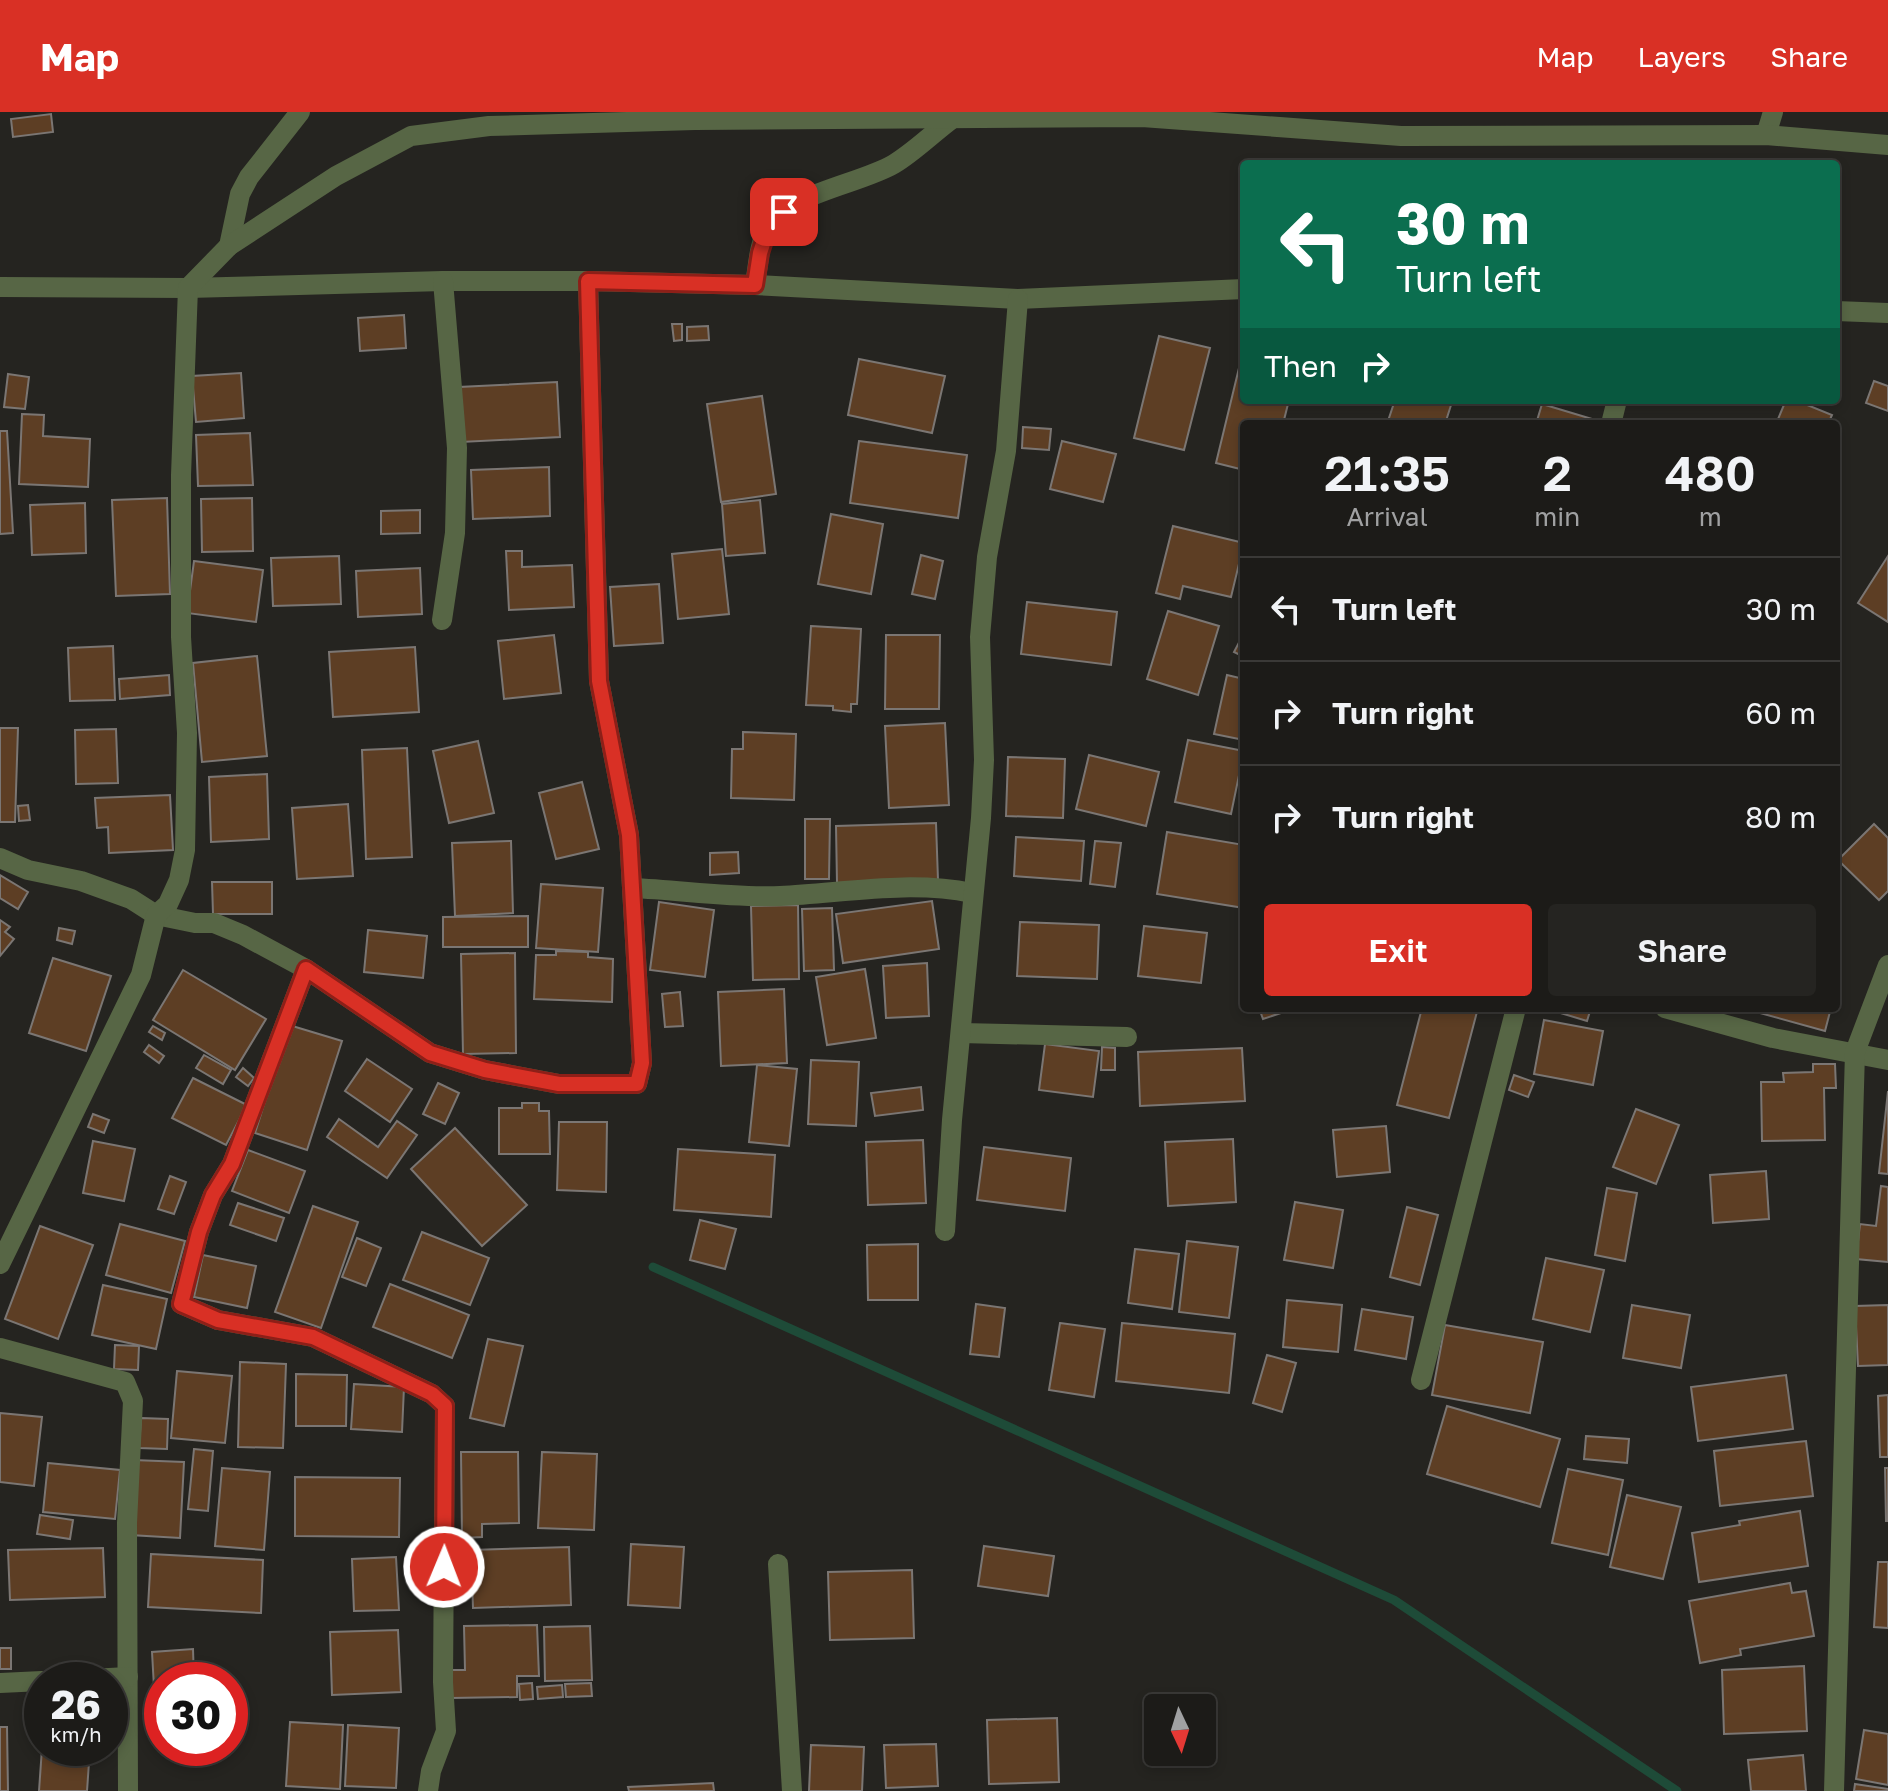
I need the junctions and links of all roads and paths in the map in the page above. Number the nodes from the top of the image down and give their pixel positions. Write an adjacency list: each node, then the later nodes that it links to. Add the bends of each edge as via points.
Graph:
1 (300, 112): 7 (street, via 249,177)
2 (1773, 112): 5 (street)
3 (695, 116): 4 (street); 7 (street, via 489,126 411,136 336,176)
4 (952, 119): 5 (street, via 1142,117 1401,136); 10 (street, via 894,164 799,200 769,225)
5 (1766, 135): 6 (street)
6 (1888, 145)
7 (229, 246): 12 (street)
8 (443, 281): 9 (street); 12 (street); 17 (street, via 457,448 455,533)
9 (588, 281): 10 (street); 19 (street, via 599,681 629,835)
10 (755, 285): 14 (street)
11 (0, 287): 12 (street)
12 (188, 288): 21 (street, via 181,475 185,850 179,880)
13 (1240, 289): 14 (street)
14 (1018, 299): 20 (street, via 1006,451 982,610 984,760)
15 (1840, 311): 16 (street)
16 (1888, 313)
17 (442, 620)
18 (0, 858): 21 (street, via 131,899)
19 (632, 888): 20 (street, via 777,896 895,887); 23 (street, via 642,1063 637,1084 559,1084 430,1053)
20 (972, 893): 26 (street)
21 (156, 915): 23 (street, via 214,923); 31 (street, via 141,975)
22 (1888, 965): 28 (street)
23 (306, 969): 40 (street, via 232,1164 208,1207 181,1304 218,1320 313,1337 432,1394 445,1406 446,1731)
24 (1515, 1012): 33 (street)
25 (1679, 1012): 28 (street, via 1773,1038)
26 (961, 1033): 27 (street); 30 (street)
27 (1127, 1037)
28 (1855, 1052): 29 (street); 42 (street)
29 (1888, 1060)
30 (945, 1231)
31 (0, 1264)
32 (0, 1348): 35 (street, via 125,1382 133,1401)
33 (1421, 1380)
34 (778, 1564): 41 (street)
35 (128, 1662)
36 (24, 1682): 37 (street)
37 (0, 1683)
38 (128, 1766): 39 (street)
39 (128, 1791)
40 (428, 1791)
41 (792, 1791)
42 (1834, 1791)

